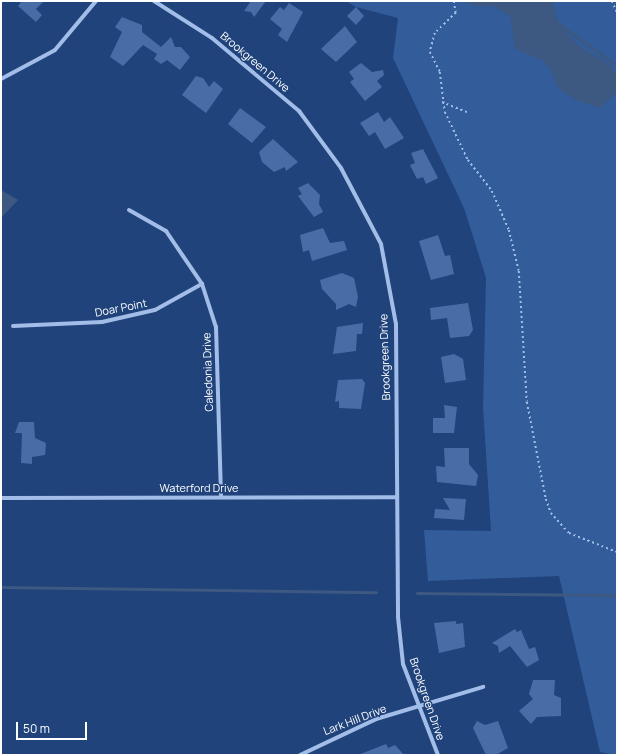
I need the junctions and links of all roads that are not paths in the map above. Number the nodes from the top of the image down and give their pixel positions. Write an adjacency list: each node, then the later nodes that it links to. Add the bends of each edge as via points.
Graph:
1 (96, 1): 3 (street, via 55,50)
2 (154, 1): 8 (street, Brookgreen Drive, via 212,38 299,111 341,168 381,244 396,324)
3 (1, 79)
4 (129, 210): 5 (street, Caledonia Drive, via 166,231)
5 (202, 284): 6 (street, Doar Point, via 155,310 102,322); 7 (street, Caledonia Drive, via 216,327)
6 (13, 326)
7 (221, 496): 8 (street, Waterford Drive); 9 (street, Waterford Drive)
8 (396, 497): 11 (street, Brookgreen Drive, via 398,617 403,664)
9 (1, 498)
10 (483, 687): 11 (street, Lark Hill Drive)
11 (419, 708): 12 (street, Lark Hill Drive, via 376,719); 13 (street, Brookgreen Drive)
12 (300, 755)
13 (438, 755)

